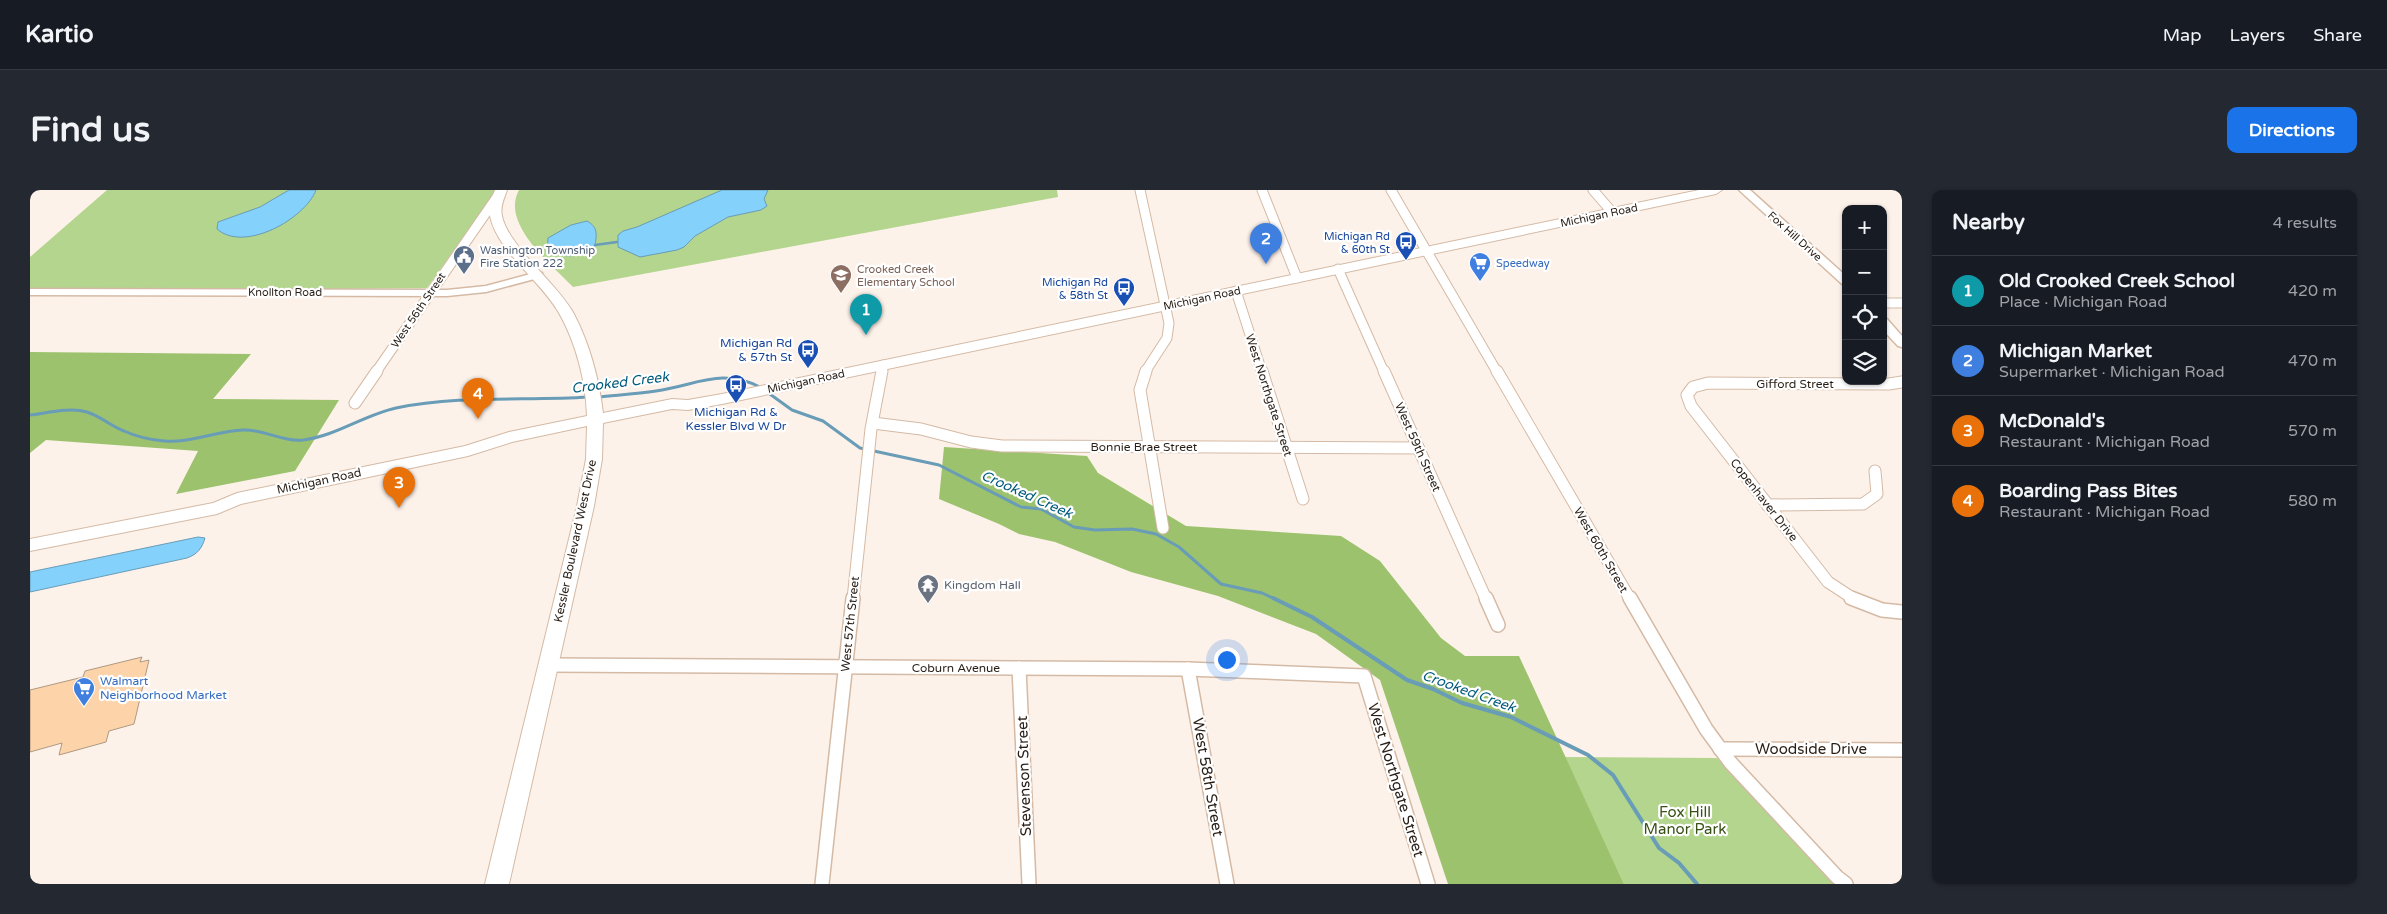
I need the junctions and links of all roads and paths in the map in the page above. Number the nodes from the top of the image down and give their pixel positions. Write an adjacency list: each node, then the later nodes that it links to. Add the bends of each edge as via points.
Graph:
1 (1140, 190): 19 (street)
2 (1262, 190): 12 (street)
3 (1391, 190): 9 (street, West 60th Street)
4 (1593, 190): 8 (street)
5 (1716, 190): 8 (main road, Michigan Road)
6 (1744, 190): 13 (street, Fox Hill Drive)
7 (500, 192): 11 (main road, Kessler Boulevard West Drive, via 496,216 502,233); 16 (street, West 56th Street)
8 (1612, 212): 9 (main road, Michigan Road)
9 (1426, 250): 10 (main road, Michigan Road); 46 (street, West 60th Street)
10 (1338, 269): 12 (main road, Michigan Road); 30 (street, West 59th Street)
11 (538, 275): 16 (street, Knollton Road, via 480,290); 26 (main road, Kessler Boulevard West Drive, via 557,298 584,357)
12 (1297, 278): 14 (main road, Michigan Road)
13 (1842, 278)
14 (1236, 291): 19 (main road, Michigan Road); 29 (street, West Northgate Street)
15 (30, 292): 16 (street, Knollton Road)
16 (430, 293): 25 (street, West 56th Street)
17 (1887, 302): 18 (street)
18 (1902, 303)
19 (1165, 306): 22 (main road, Michigan Road); 28 (street, via 1169,322 1167,338 1147,367 1140,385)
20 (1887, 326): 21 (street)
21 (1902, 343)
22 (883, 365): 26 (main road, Michigan Road, via 688,405 680,412); 27 (street, West 57th Street)
23 (1902, 382): 24 (street, Gifford Street, via 1708,383)
24 (1690, 390): 35 (street, Copenhaver Drive, via 1687,395 1691,406)
25 (355, 403)
26 (595, 420): 34 (main road, Michigan Road, via 505,448 468,450); 41 (main road, Kessler Boulevard West Drive, via 589,485)
27 (872, 426): 28 (street, Bonnie Brae Street, via 926,430 988,445); 31 (street, West 57th Street)
28 (1149, 447): 29 (street, Bonnie Brae Street); 36 (street)
29 (1286, 447): 30 (street, Bonnie Brae Street); 33 (street, West Northgate Street)
30 (1418, 448): 40 (street, West 59th Street)
31 (868, 459): 42 (street, West 57th Street)
32 (1875, 471): 35 (street, via 1877,494 1863,504)
33 (1303, 499)
34 (229, 501): 37 (main road, Michigan Road, via 220,499); 38 (main road, Michigan Road, via 217,508)
35 (1767, 505): 39 (street, Copenhaver Drive, via 1828,582 1855,601 1880,610)
36 (1163, 528)
37 (30, 540)
38 (30, 545)
39 (1902, 612)
40 (1498, 625)
41 (548, 665): 42 (street, Coburn Avenue); 48 (main road, Kessler Boulevard West Drive)
42 (846, 666): 43 (street, Coburn Avenue); 49 (street, West 57th Street)
43 (1020, 668): 44 (street, Coburn Avenue); 50 (street, Stevenson Street)
44 (1188, 669): 45 (street, Coburn Avenue); 51 (street, West 58th Street)
45 (1364, 676): 52 (street, West Northgate Street)
46 (1720, 749): 47 (street, Woodside Drive); 53 (street, West 60th Street)
47 (1902, 750)
48 (496, 884)
49 (822, 884)
50 (1029, 884)
51 (1227, 884)
52 (1428, 884)
53 (1846, 884)

